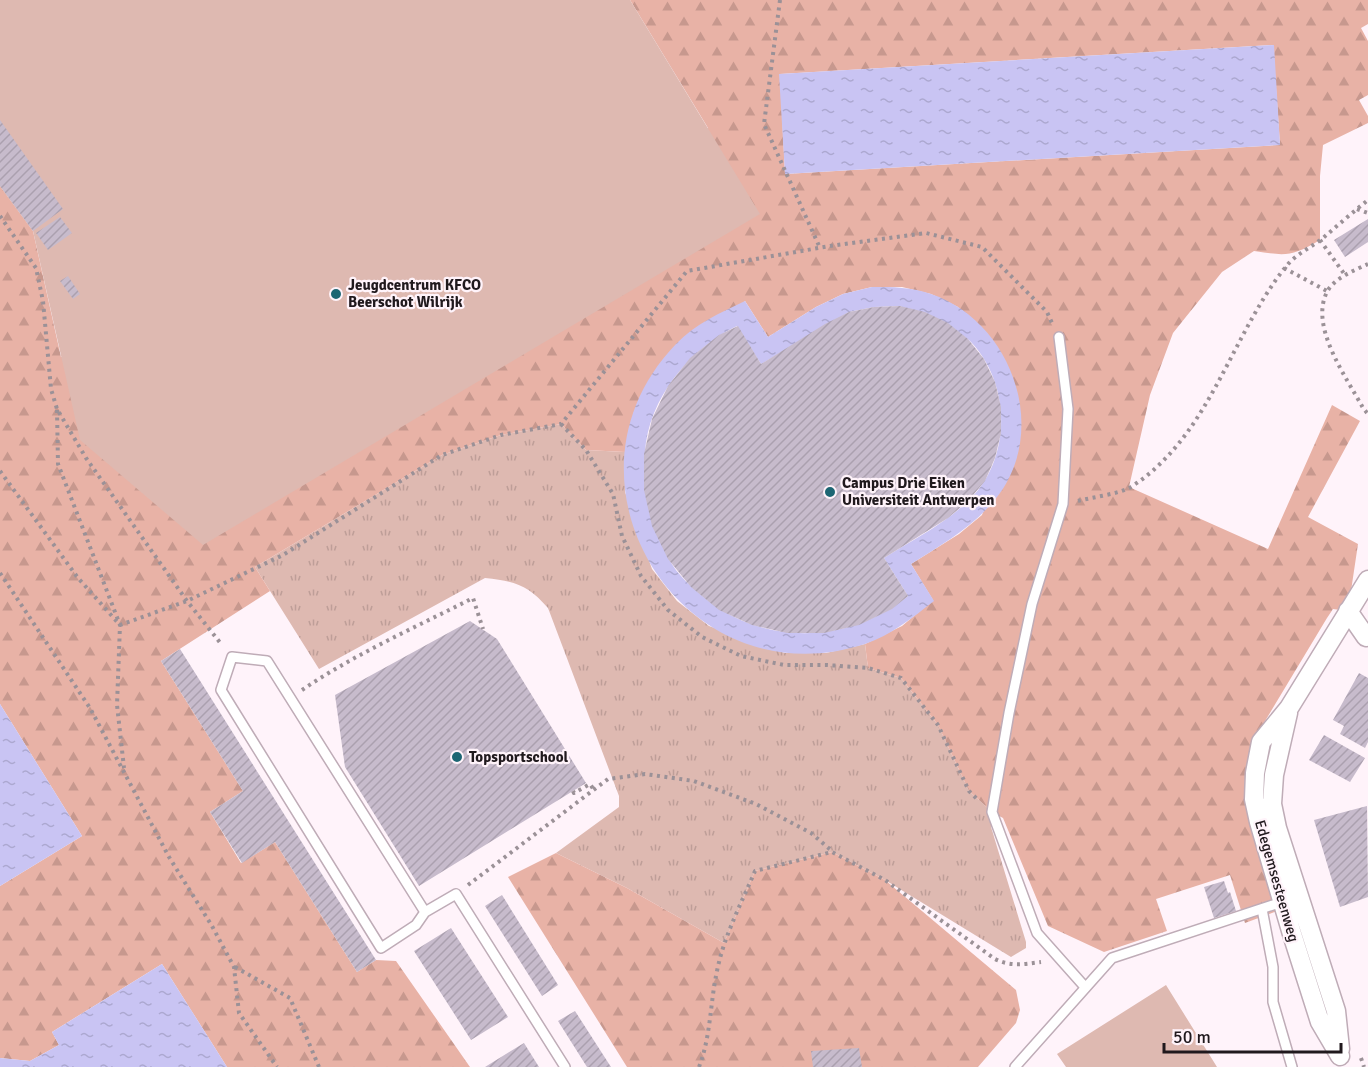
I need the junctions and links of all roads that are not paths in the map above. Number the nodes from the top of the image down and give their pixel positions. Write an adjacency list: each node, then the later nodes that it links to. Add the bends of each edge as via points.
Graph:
1 (1059, 337): 8 (lane, via 1068,409 1063,504 1032,604 992,812 1037,933)
2 (1368, 580): 3 (street, Edegemsesteenweg)
3 (1348, 611): 4 (street); 5 (street, Edegemsesteenweg, via 1289,708 1274,775 1272,804)
4 (1366, 637)
5 (1291, 900): 6 (lane); 9 (street, Edegemsesteenweg, via 1336,1011)
6 (1262, 909): 8 (lane, via 1112,958); 12 (lane, via 1273,967 1272,1002)
7 (425, 912): 7 (lane, via 267,661 232,657 221,690 381,948 416,925); 10 (lane, via 456,894)
8 (1085, 987): 11 (lane)
9 (1342, 1061)
10 (566, 1067)
11 (1016, 1067)
12 (1292, 1067)

